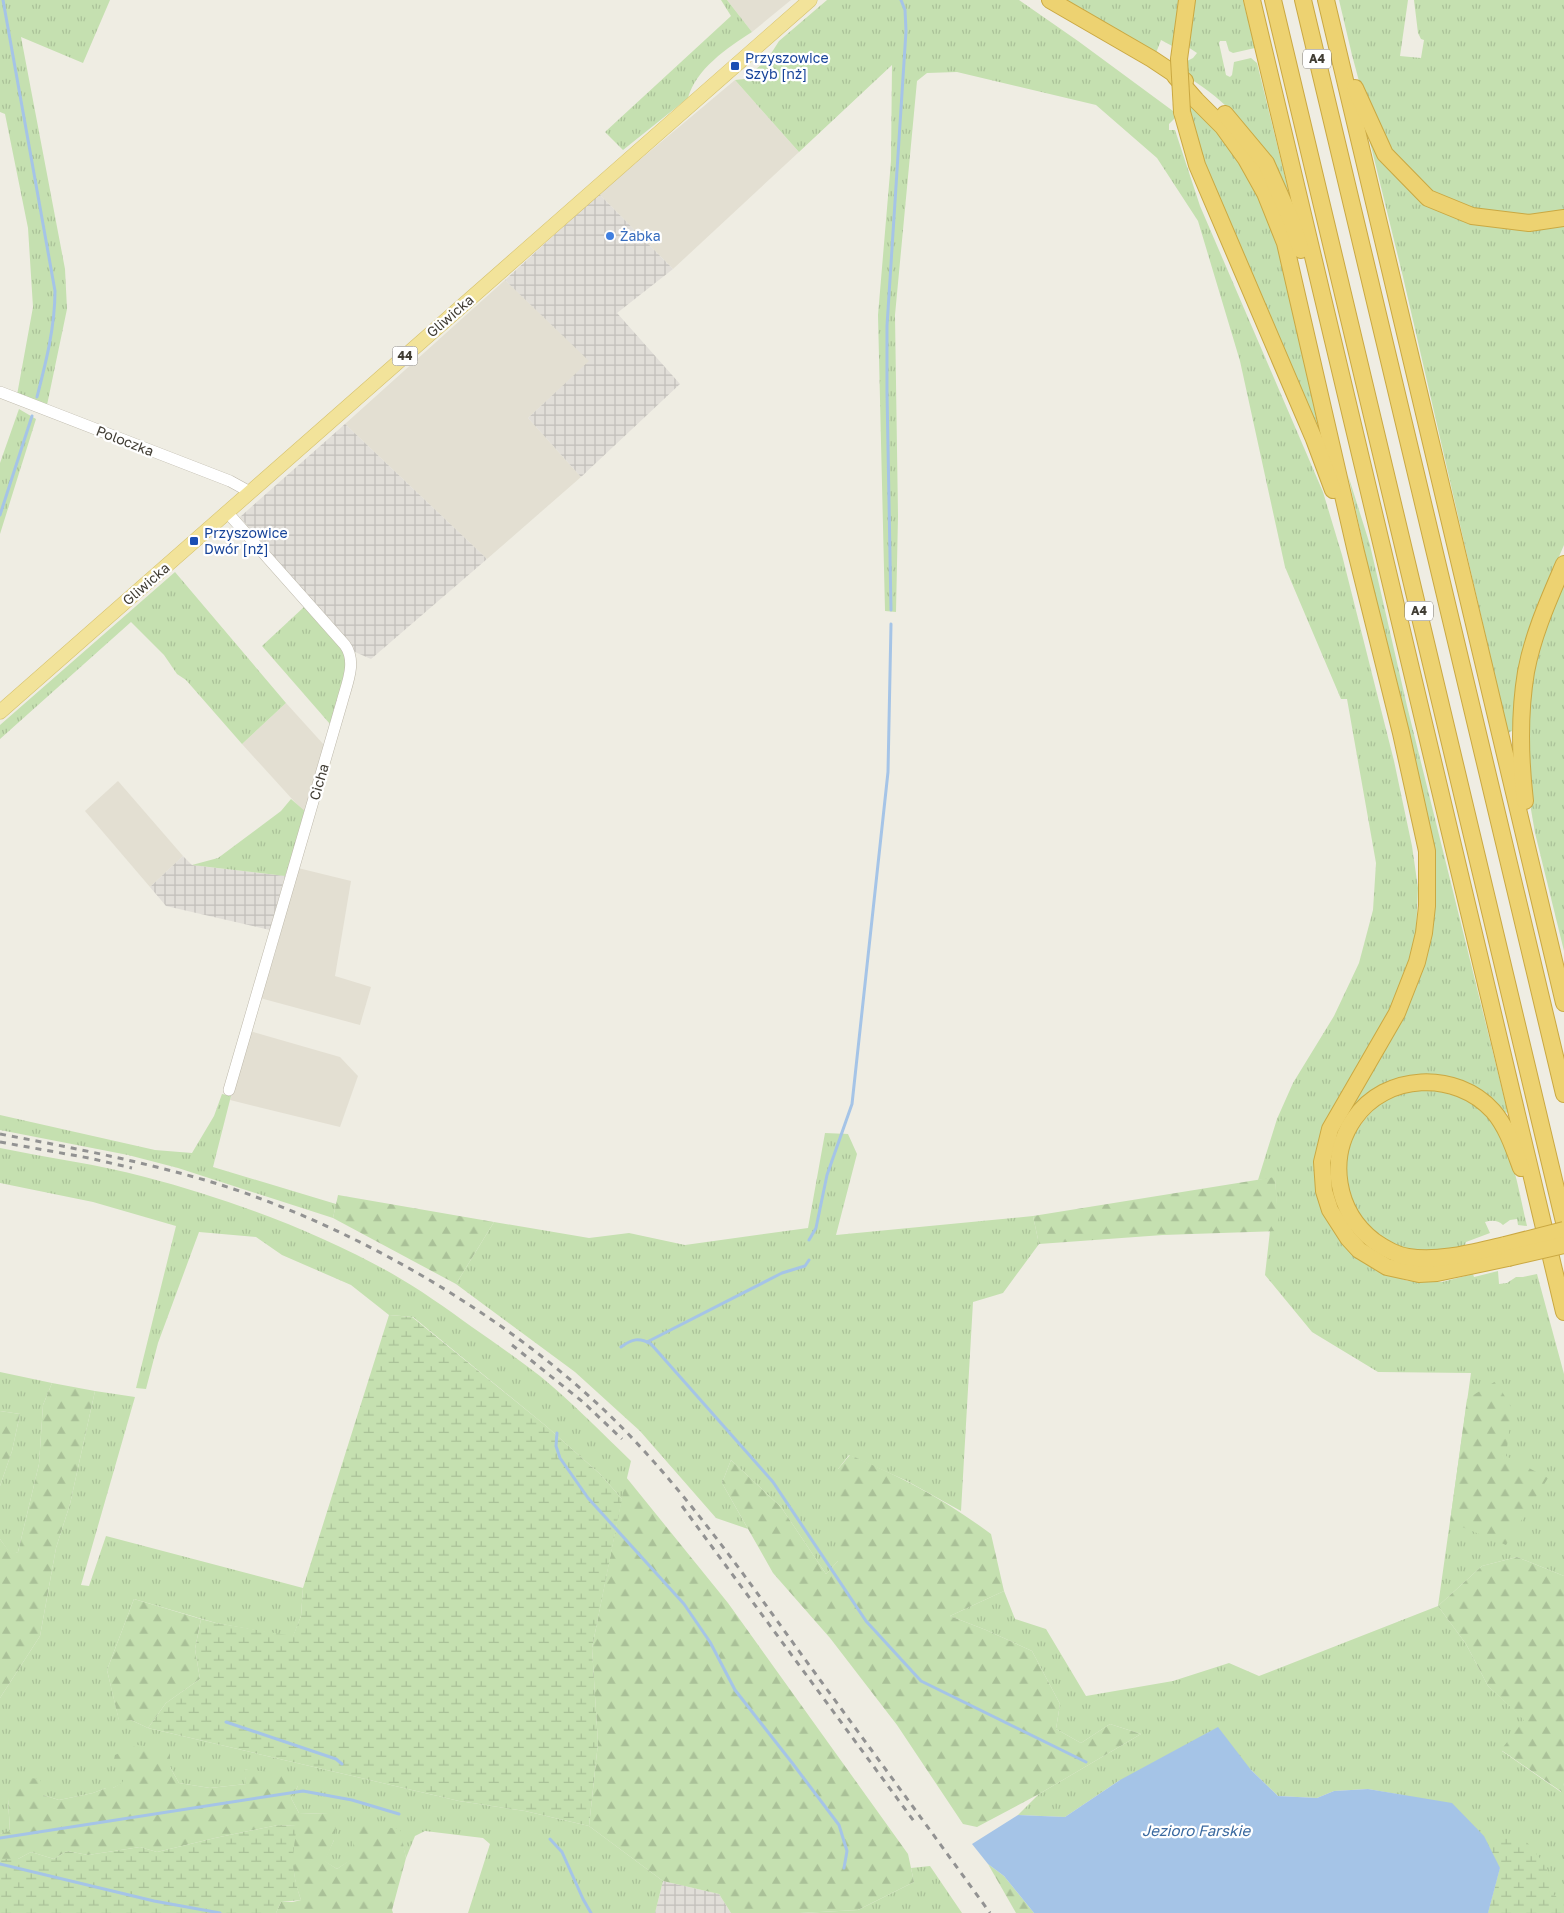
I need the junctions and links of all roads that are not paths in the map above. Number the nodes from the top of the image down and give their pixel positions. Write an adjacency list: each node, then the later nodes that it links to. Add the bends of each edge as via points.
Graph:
1 (810, 0): 13 (main road, Gliwicka / 44)
2 (1050, 0): 9 (highway)
3 (1187, 0): 9 (highway)
4 (1252, 0): 11 (highway)
5 (1273, 0): 22 (highway, A4)
6 (1303, 0): 21 (highway, A4)
7 (1326, 0): 8 (highway)
8 (1336, 43): 10 (highway, via 1385,154 1428,198 1472,216 1529,223); 18 (highway)
9 (1176, 66): 11 (highway, via 1225,115 1266,164 1292,222); 15 (highway, bridge, via 1182,112 1197,165 1314,439); 15 (highway, via 1196,100 1223,126 1246,159 1265,193 1285,243)
10 (1564, 218)
11 (1335, 350): 23 (highway)
12 (0, 392): 13 (street, Poloczka, via 230,481)
13 (250, 492): 14 (main road, Gliwicka / 44)
14 (227, 512): 17 (main road, Gliwicka / 44); 20 (street, Cicha, via 345,645 351,658 339,711)
15 (1356, 552): 26 (highway, via 1422,821 1427,851 1427,906 1424,933 1408,987 1330,1129 1322,1162 1324,1191 1330,1210 1348,1238 1359,1250 1387,1267 1419,1274 1437,1273)
16 (1564, 564): 18 (highway, via 1543,612 1526,672 1522,776)
17 (0, 712)
18 (1534, 875): 19 (highway)
19 (1564, 1003)
20 (229, 1090)
21 (1564, 1094)
22 (1564, 1222)
23 (1543, 1224): 26 (highway, via 1509,1137 1492,1111 1474,1095 1451,1085 1421,1082 1397,1086 1368,1102 1347,1131 1338,1161 1345,1206 1360,1228 1380,1245 1406,1257 1443,1258); 27 (highway)
24 (1564, 1230): 26 (highway, bridge)
25 (1564, 1245): 26 (highway, bridge)
26 (1507, 1251)
27 (1564, 1312)

